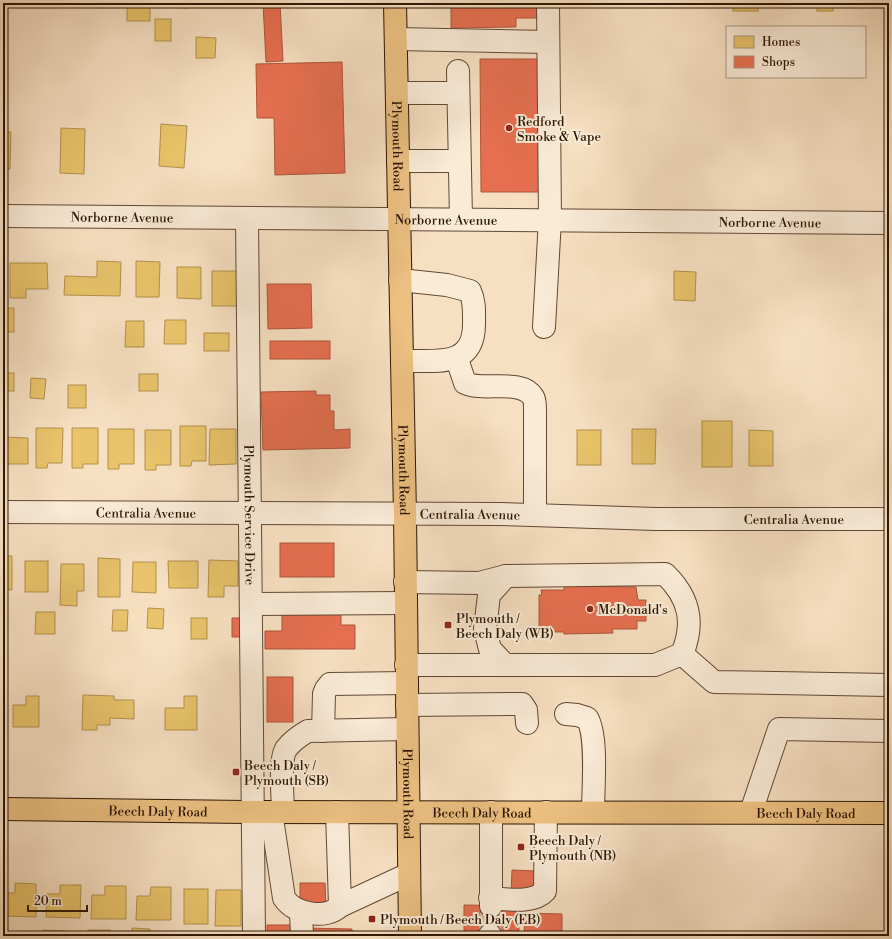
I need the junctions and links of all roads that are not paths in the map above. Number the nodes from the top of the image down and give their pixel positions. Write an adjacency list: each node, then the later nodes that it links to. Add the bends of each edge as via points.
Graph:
1 (395, 3): 3 (main road, Plymouth Road)
2 (548, 3): 4 (street)
3 (396, 39): 4 (street); 6 (main road, Plymouth Road)
4 (548, 42): 14 (street)
5 (458, 71): 7 (street)
6 (397, 93): 7 (street); 9 (main road, Plymouth Road)
7 (458, 93): 8 (street)
8 (459, 161): 9 (street); 13 (street)
9 (398, 162): 12 (main road, Plymouth Road)
10 (3, 216): 11 (street, Norborne Avenue)
11 (247, 218): 12 (street, Norborne Avenue); 21 (street, Plymouth Service Drive)
12 (399, 218): 13 (street, Norborne Avenue); 16 (main road, Plymouth Road)
13 (461, 219): 14 (street, Norborne Avenue)
14 (550, 219): 15 (street, Norborne Avenue); 17 (street)
15 (889, 223)
16 (400, 280): 18 (street, via 447,285 470,291 474,301 474,336 466,353); 19 (main road, Plymouth Road)
17 (544, 327)
18 (452, 359): 19 (street); 23 (street, via 458,362 465,383 473,386 516,387 534,398)
19 (402, 361): 22 (main road, Plymouth Road)
20 (3, 512): 21 (street, Centralia Avenue)
21 (250, 513): 22 (street, Centralia Avenue); 27 (street, Plymouth Service Drive)
22 (404, 514): 23 (street, Centralia Avenue); 26 (main road, Plymouth Road)
23 (535, 515): 24 (street, Centralia Avenue, via 656,519)
24 (889, 519)
25 (506, 576): 26 (street, via 479,583); 28 (street, via 665,574 678,587 688,606 689,638); 29 (street, via 489,594 485,628 490,649)
26 (406, 593): 27 (street); 30 (main road, Plymouth Road)
27 (251, 604): 39 (street, Plymouth Service Drive)
28 (682, 654): 29 (street, via 655,665); 31 (street, via 714,682)
29 (504, 665): 30 (street)
30 (407, 674): 32 (main road, Plymouth Road); 36 (street, via 330,684 324,694)
31 (889, 685)
32 (407, 705): 34 (street, via 522,704 526,710); 35 (main road, Plymouth Road)
33 (566, 714): 43 (street, via 587,718 591,725)
34 (527, 723)
35 (408, 729): 36 (street); 45 (main road, Plymouth Road)
36 (323, 730): 39 (street, via 308,731 296,738 285,750)
37 (889, 731): 44 (street, via 779,728)
38 (3, 809): 39 (main road, Beech Daly Road)
39 (269, 812): 40 (main road, Beech Daly Road); 49 (street, via 284,898 288,905); 50 (street)
40 (337, 812): 45 (main road, Beech Daly Road); 48 (street)
41 (491, 812): 42 (main road, Beech Daly Road); 42 (street, via 491,902 530,899 540,896 545,890); 45 (main road, Beech Daly Road)
42 (546, 812): 43 (main road, Beech Daly Road)
43 (593, 812): 44 (main road, Beech Daly Road)
44 (751, 812): 46 (main road, Beech Daly Road)
45 (408, 813): 47 (main road, Plymouth Road)
46 (889, 813)
47 (409, 874): 48 (street); 52 (main road, Plymouth Road)
48 (340, 906): 49 (street, via 328,913)
49 (301, 912): 51 (street)
50 (254, 936)
51 (302, 936)
52 (410, 936)

